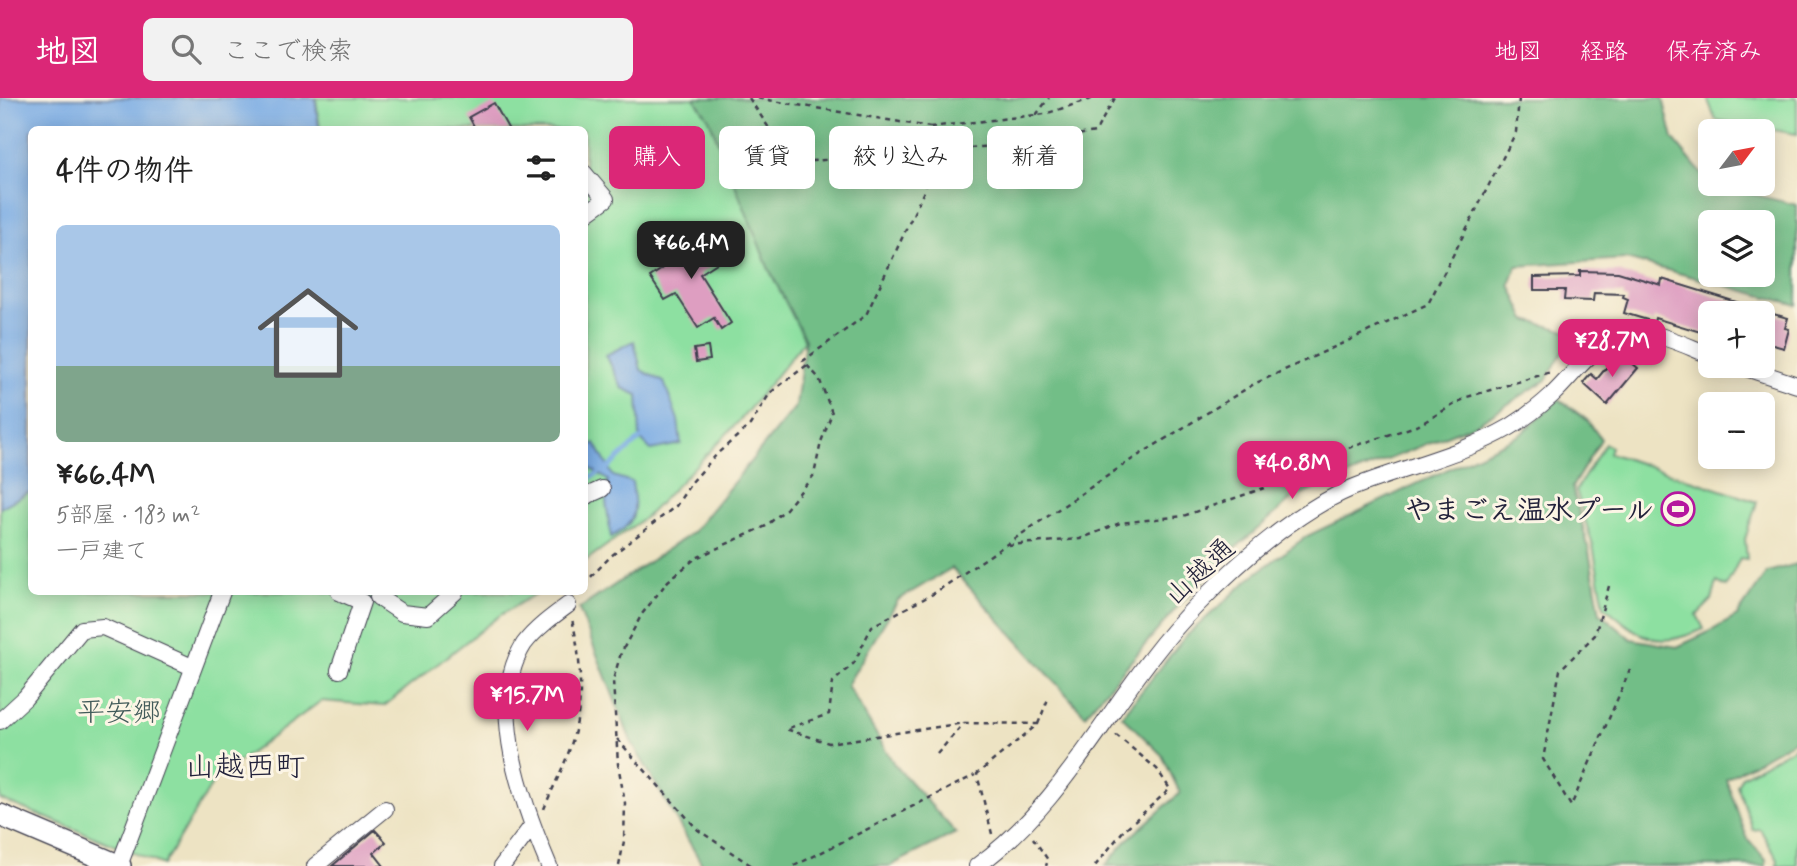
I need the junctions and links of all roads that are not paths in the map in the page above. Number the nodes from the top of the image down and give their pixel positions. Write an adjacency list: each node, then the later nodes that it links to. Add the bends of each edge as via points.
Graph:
1 (588, 178): 2 (street, via 606,199)
2 (588, 212)
3 (1698, 351): 22 (street, 山越通, via 1648,333 1603,344 1553,394 1510,426 1313,508 1197,605 1141,670 1059,786 1025,826)
4 (1775, 378): 5 (street)
5 (1797, 385)
6 (602, 489): 7 (street)
7 (588, 495)
8 (221, 595): 12 (street)
9 (452, 595): 10 (street, via 428,616 402,612)
10 (374, 597): 13 (street)
11 (568, 605): 17 (street, via 524,645 512,678 507,723)
12 (192, 667): 14 (street, via 103,627 82,629); 18 (street)
13 (339, 670)
14 (0, 721)
15 (385, 809): 19 (street)
16 (0, 815): 18 (main road)
17 (532, 826): 20 (street); 21 (street)
18 (120, 866)
19 (315, 866)
20 (502, 866)
21 (549, 866)
22 (977, 866)

